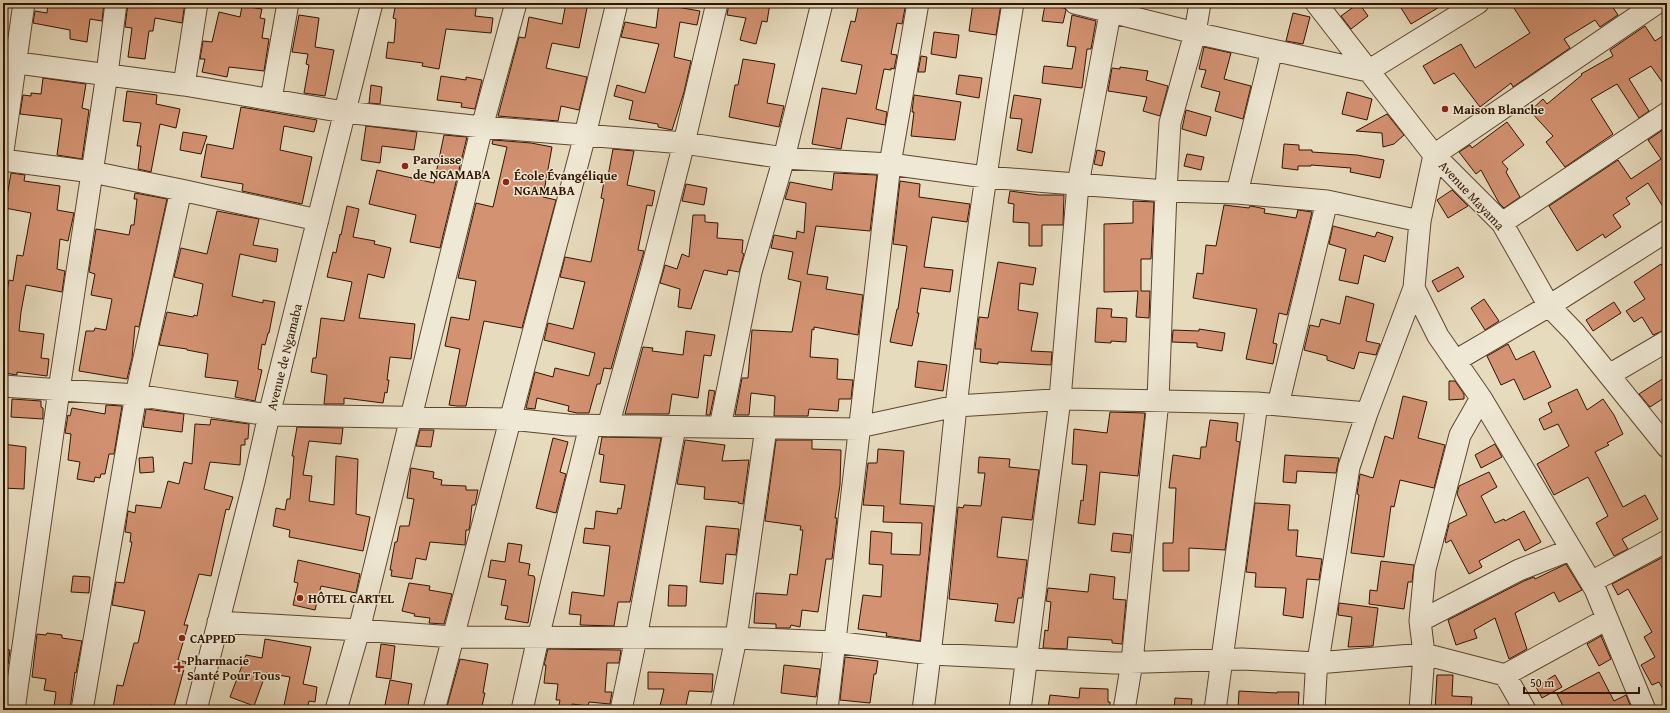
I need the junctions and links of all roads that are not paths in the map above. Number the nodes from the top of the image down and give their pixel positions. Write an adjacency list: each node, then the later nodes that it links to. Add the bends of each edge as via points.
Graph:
1 (24, 3): 20 (street)
2 (116, 3): 22 (street)
3 (197, 3): 23 (street)
4 (288, 3): 24 (street)
5 (372, 3): 25 (street, Avenue de Ngamaba)
6 (516, 3): 27 (street)
7 (617, 3): 28 (street)
8 (717, 3): 29 (street)
9 (822, 3): 32 (street)
10 (918, 3): 34 (street)
11 (1013, 3): 36 (street)
12 (1075, 3): 17 (street)
13 (1200, 3): 18 (street)
14 (1316, 3): 21 (street, Avenue Mayama)
15 (1478, 3): 21 (street)
16 (1657, 3): 31 (street)
17 (1111, 7): 18 (street); 37 (street)
18 (1195, 33): 19 (street); 39 (street, via 1170,124)
19 (1272, 50): 21 (street); 40 (street)
20 (9, 62): 22 (street); 30 (street, via 9,118)
21 (1368, 71): 31 (street, Avenue Mayama)
22 (107, 74): 23 (street); 35 (street)
23 (184, 85): 24 (street)
24 (271, 99): 25 (street)
25 (344, 112): 27 (street); 42 (street, Avenue de Ngamaba)
26 (1667, 113): 44 (street)
27 (482, 127): 28 (street); 62 (street)
28 (586, 135): 29 (street); 63 (street)
29 (684, 143): 32 (street); 64 (street, via 645,294)
30 (3, 151)
31 (1434, 154): 43 (street); 44 (street, Avenue Mayama)
32 (784, 158): 34 (street); 66 (street, via 752,272)
33 (3, 160): 35 (street)
34 (890, 164): 36 (street); 68 (street)
35 (92, 172): 38 (street); 52 (street)
36 (985, 177): 37 (street); 59 (street)
37 (1078, 184): 39 (street); 55 (street)
38 (181, 190): 42 (street); 53 (street)
39 (1166, 191): 40 (street); 56 (street)
40 (1237, 193): 41 (street)
41 (1328, 201): 43 (street); 58 (street)
42 (318, 220): 61 (street, Avenue de Ngamaba)
43 (1420, 221): 46 (street)
44 (1502, 223): 47 (street, Avenue Mayama)
45 (1667, 231): 47 (street)
46 (1414, 288): 49 (street, via 1438,336); 60 (street)
47 (1549, 306): 49 (street); 50 (street, Avenue Mayama)
48 (1667, 341): 50 (street)
49 (1455, 361): 54 (street)
50 (1609, 375): 69 (street, Avenue Mayama)
51 (3, 386): 52 (street)
52 (59, 390): 53 (street); 89 (street)
53 (136, 394): 61 (street); 90 (street)
54 (1481, 398): 71 (street); 74 (street, via 1460,435 1425,569)
55 (1060, 399): 56 (street); 59 (street); 84 (street)
56 (1158, 400): 57 (street); 86 (street)
57 (1257, 403): 58 (street); 85 (street)
58 (1278, 405): 60 (street)
59 (956, 406): 68 (street); 82 (street)
60 (1367, 413): 87 (street, via 1349,467)
61 (269, 415): 62 (street); 75 (street, Avenue de Ngamaba)
62 (410, 417): 63 (street); 76 (street)
63 (510, 419): 64 (street, via 568,426); 77 (street)
64 (599, 426): 65 (street); 78 (street)
65 (675, 427): 66 (street); 79 (street)
66 (720, 427): 67 (street)
67 (766, 428): 68 (street); 80 (street)
68 (859, 428): 81 (street)
69 (1667, 447)
70 (1667, 541): 72 (street)
71 (1570, 550): 72 (street); 74 (street, via 1519,570)
72 (1591, 582): 73 (street)
73 (1607, 619): 88 (street); 106 (street)
74 (1420, 621): 83 (street)
75 (218, 622): 76 (street); 91 (street, Avenue de Ngamaba)
76 (359, 630): 77 (street); 92 (street)
77 (453, 637): 78 (street); 93 (street)
78 (538, 638): 79 (street); 94 (street)
79 (636, 638): 80 (street); 95 (street)
80 (736, 638): 81 (street); 96 (street)
81 (834, 642): 82 (street); 97 (street)
82 (931, 654): 84 (street); 98 (street)
83 (1424, 654): 87 (street); 88 (street); 103 (street)
84 (1027, 659): 86 (street); 99 (street)
85 (1221, 661): 86 (street); 87 (street); 101 (street)
86 (1132, 662): 100 (street)
87 (1317, 663): 102 (street)
88 (1507, 681): 104 (street); 105 (street)
89 (14, 710)
90 (82, 710)
91 (196, 710)
92 (336, 710)
93 (434, 710)
94 (522, 710)
95 (621, 710)
96 (721, 710)
97 (827, 710)
98 (923, 710)
99 (1020, 710)
100 (1124, 710)
101 (1215, 710)
102 (1314, 710)
103 (1420, 710)
104 (1508, 710)
105 (1525, 710)
106 (1645, 710)

